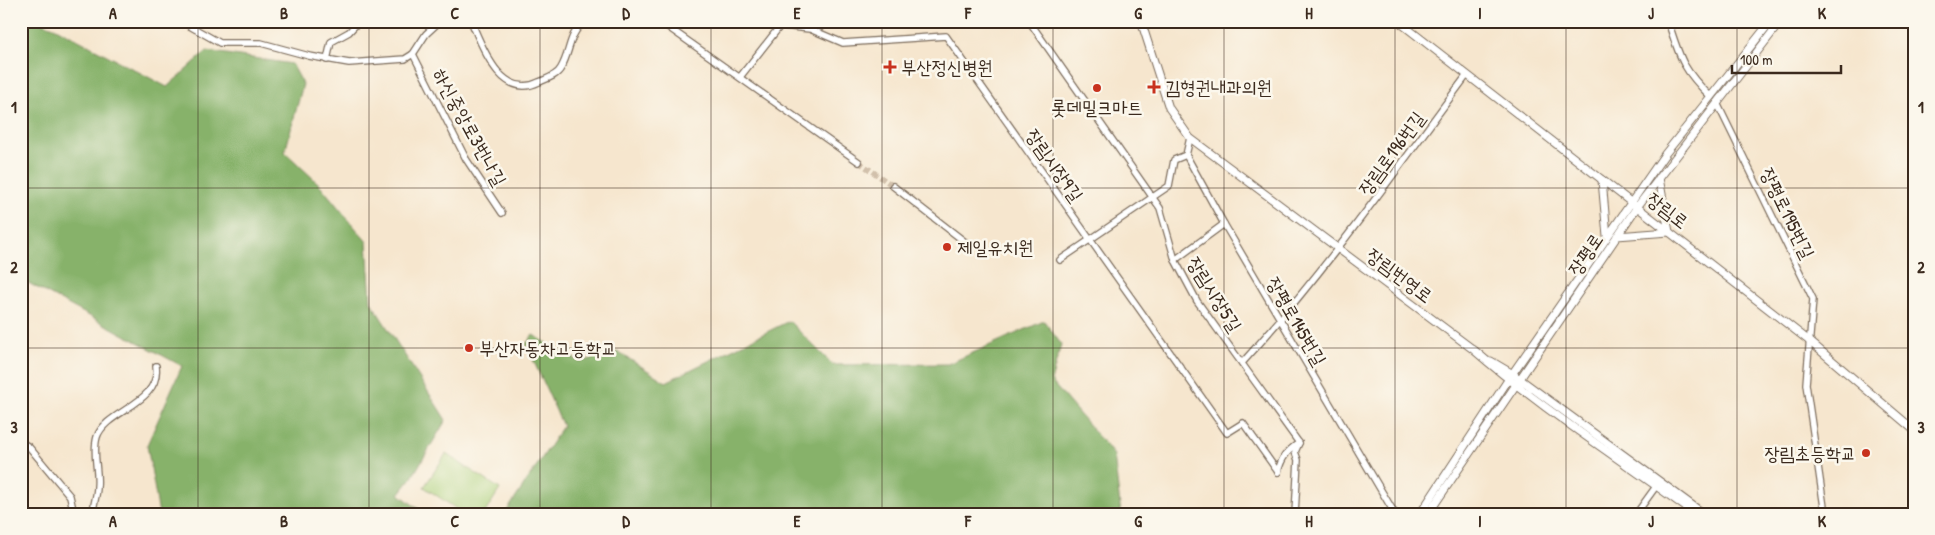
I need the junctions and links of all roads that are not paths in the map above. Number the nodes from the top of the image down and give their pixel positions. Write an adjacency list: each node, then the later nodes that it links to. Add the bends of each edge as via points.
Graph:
1 (181, 21): 16 (street, via 220,43 261,44)
2 (360, 21): 16 (street, via 331,42)
3 (440, 21): 15 (street, via 426,34)
4 (471, 21): 5 (street, via 490,64 501,75 523,86 534,85 561,68 575,28)
5 (585, 21)
6 (736, 21): 13 (street)
7 (1028, 21): 27 (street, 장림시장5길)
8 (1141, 21): 21 (street, 장림번영로, via 1169,108)
9 (1398, 21): 17 (street, 장림로)
10 (1668, 21): 19 (street, via 1682,63 1691,78)
11 (1772, 21): 19 (street, 장평로)
12 (1781, 21): 20 (street, 장평로)
13 (782, 23): 18 (street); 34 (street, 장림시장9길, via 810,29 843,43 946,36)
14 (668, 27): 18 (street)
15 (413, 54): 16 (street, via 394,61 349,63); 29 (street, 하신중앙로3번나길, via 466,159)
16 (327, 60)
17 (1467, 75): 25 (street, 장림로); 36 (street, 장림로196번길)
18 (740, 77): 23 (street)
19 (1711, 97): 20 (street); 28 (street, 장평로, via 1665,154)
20 (1717, 103): 24 (street, 장평로); 40 (street, 장평로195번길, via 1814,299)
21 (1190, 138): 22 (street); 36 (street, 장림번영로)
22 (1186, 155): 27 (street, via 1174,160 1169,186); 30 (street, 장평로145번길)
23 (859, 162)
24 (1659, 178): 28 (street, 장평로); 31 (street)
25 (1602, 180): 28 (street, 장림로); 33 (street)
26 (893, 186): 35 (street)
27 (1152, 196): 34 (street); 38 (street, 장림시장5길, via 1160,208)
28 (1634, 204): 31 (street, 장림로); 32 (street, 장평로); 33 (street, 장평로)
29 (502, 213)
30 (1224, 224): 38 (street); 39 (street, 장평로145번길)
31 (1669, 232): 32 (street); 40 (street, 장림로)
32 (1617, 236): 44 (street, 장평로)
33 (1607, 237): 43 (street, 장평로)
34 (1089, 240): 37 (street); 47 (street, 장림시장9길, via 1227,433 1243,423 1278,472 1280,461)
35 (970, 245)
36 (1338, 249): 39 (street, 장림로196번길); 43 (street, 장림번영로)
37 (1060, 260)
38 (1175, 260): 41 (street, 장림시장5길, via 1197,300)
39 (1280, 322): 41 (street, 장림로196번길); 52 (street, 장평로145번길)
40 (1808, 340): 45 (street, 장림로); 58 (street, 장평로195번길, via 1806,384)
41 (1242, 363): 47 (street, 장림시장5길)
42 (156, 366): 50 (street, via 157,374 150,389 136,405 115,417 98,436)
43 (1511, 377): 44 (street); 53 (street, 장평로)
44 (1517, 382): 48 (street, via 1581,435); 54 (street, 장평로)
45 (1914, 430)
46 (21, 442): 49 (street, via 29,447 70,496)
47 (1299, 443): 51 (street)
48 (1659, 483): 55 (street); 56 (street); 57 (street)
49 (74, 514)
50 (93, 514)
51 (1295, 514)
52 (1395, 514)
53 (1420, 514)
54 (1428, 514)
55 (1636, 514)
56 (1695, 514)
57 (1704, 514)
58 (1825, 514)

